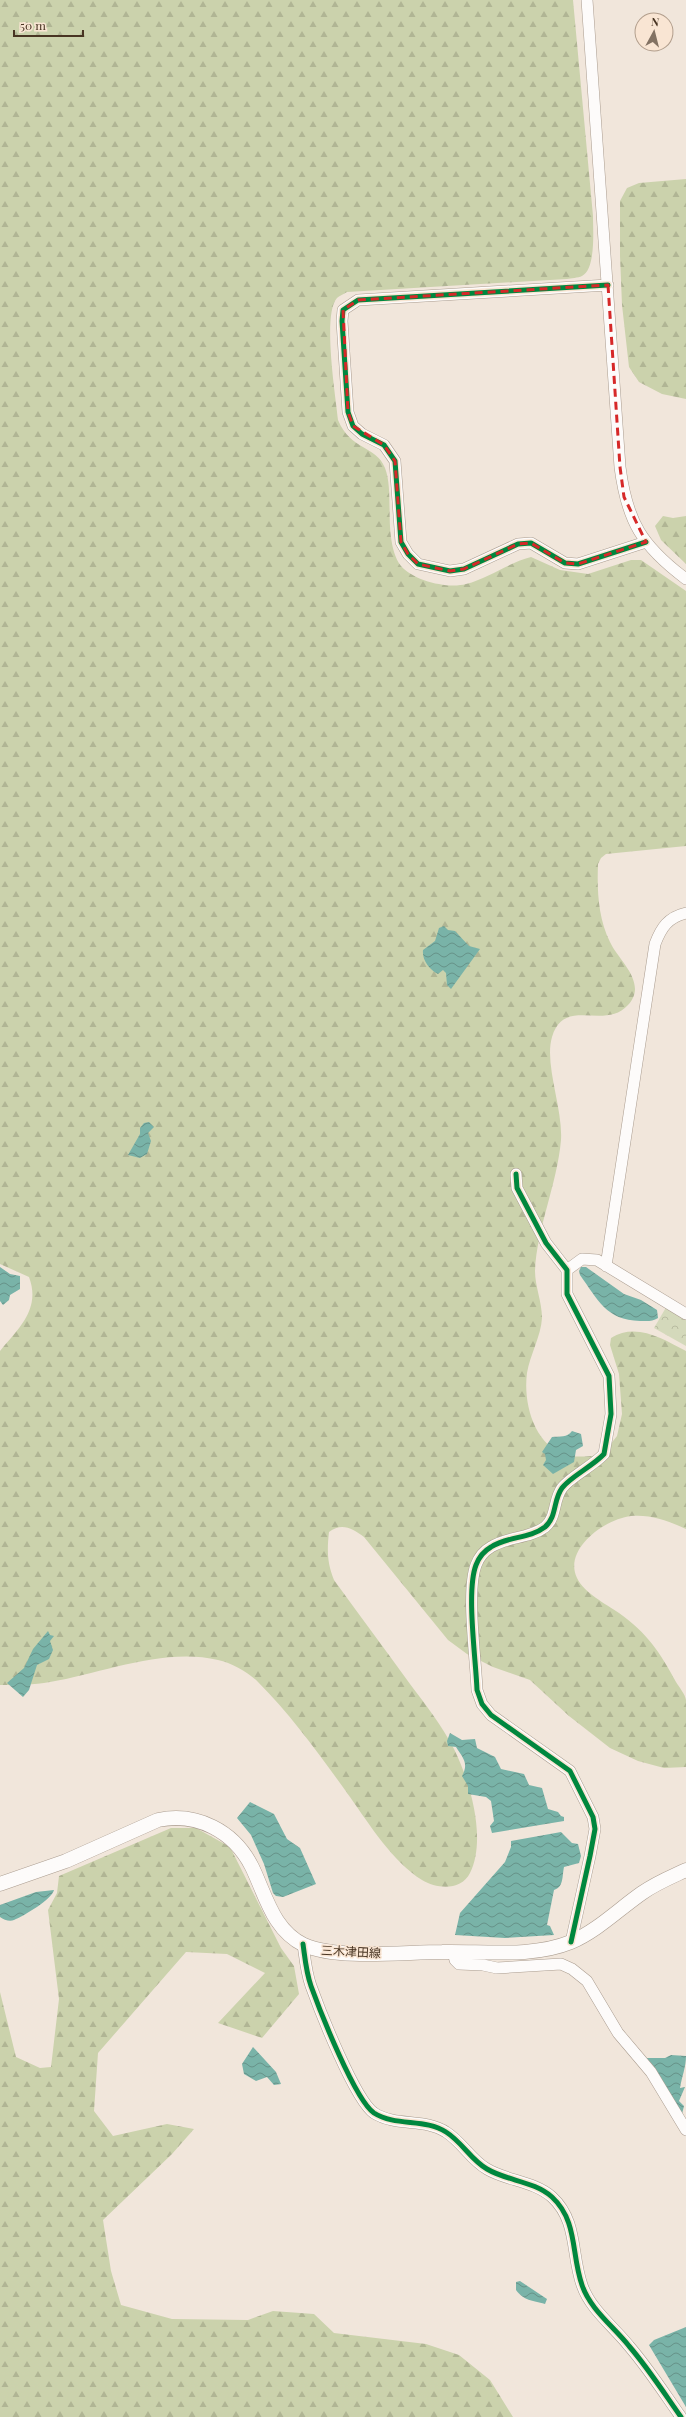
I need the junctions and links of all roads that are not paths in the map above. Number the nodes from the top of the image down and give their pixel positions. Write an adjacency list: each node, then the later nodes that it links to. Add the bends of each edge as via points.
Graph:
1 (587, 0): 2 (street)
2 (608, 285): 3 (street, via 624,497); 3 (street, via 358,300 343,310 342,321 348,412 353,426 362,434 384,445 395,461 401,542 418,564 450,571 464,569 518,544 531,542 565,563 578,564)
3 (646, 542): 4 (street, via 662,561)
4 (686, 579)
5 (686, 913): 7 (street, via 676,915 666,922 654,944)
6 (516, 1174): 8 (street, via 517,1188 546,1243)
7 (606, 1266): 8 (street, via 597,1260 582,1259); 9 (street)
8 (567, 1270): 12 (street, via 567,1294 608,1376 611,1414 607,1446 604,1454 596,1462 562,1488 547,1525 535,1534 498,1544 482,1554 476,1566 473,1598 477,1690 482,1704 491,1715 570,1771 593,1817 595,1829)
9 (686, 1314)
10 (686, 1870): 12 (main road, 三木津田線, via 663,1880)
11 (0, 1884): 13 (main road, 三木津田線, via 66,1862 158,1820 172,1817 196,1819 225,1834 239,1848 252,1866 269,1908 278,1922 289,1936)
12 (571, 1942): 14 (main road, 三木津田線, via 531,1951)
13 (304, 1944): 14 (main road, 三木津田線, via 319,1950 353,1953); 16 (street, via 311,1986 363,2102 373,2112 386,2119 445,2131 485,2168 504,2178 536,2186 552,2197 564,2212 573,2231 581,2282 586,2296 630,2346)
14 (453, 1952): 15 (street, via 459,1964 497,1968 561,1964 572,1969 587,1981 618,2033 651,2072)
15 (686, 2130)
16 (681, 2417)

